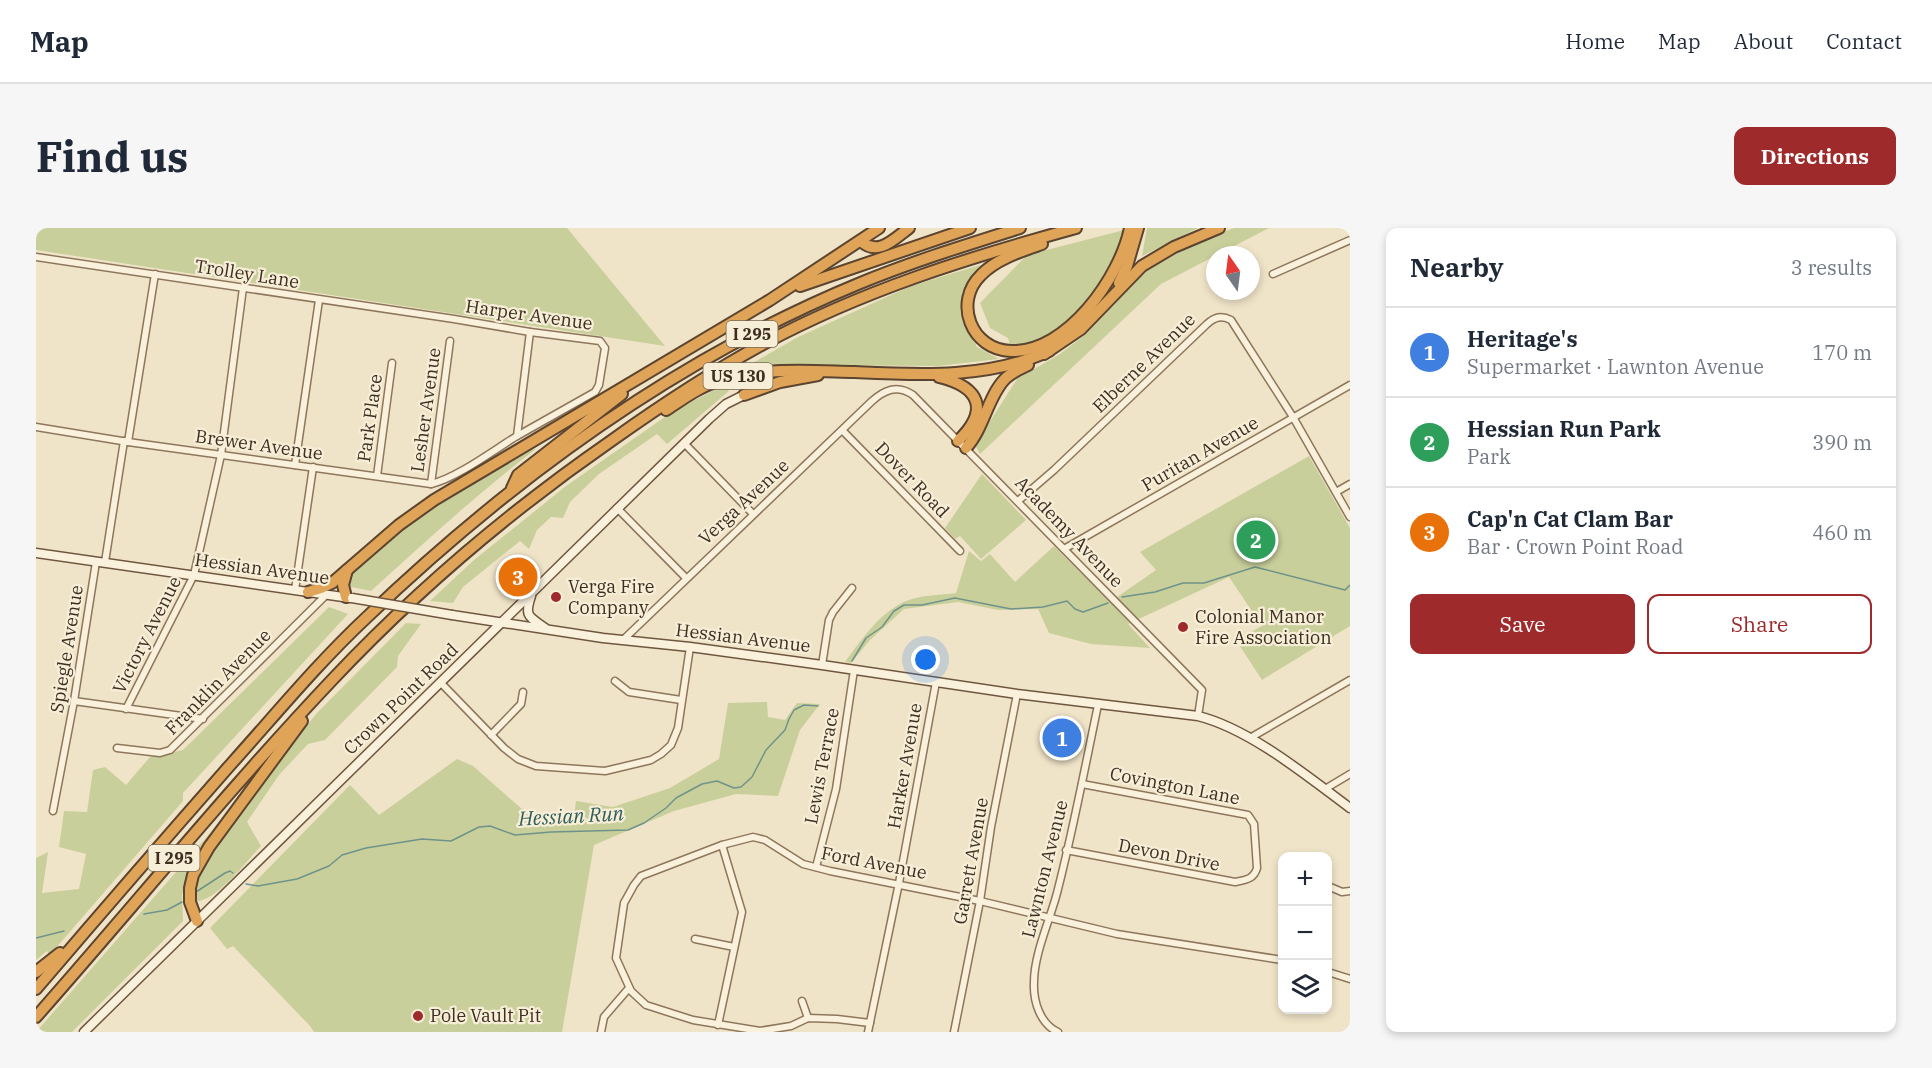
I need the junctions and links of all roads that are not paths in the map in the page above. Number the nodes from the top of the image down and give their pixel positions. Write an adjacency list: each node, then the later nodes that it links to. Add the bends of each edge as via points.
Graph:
1 (879, 228): 13 (highway, US 130)
2 (909, 228): 11 (highway)
3 (970, 228): 10 (highway)
4 (1020, 228): 46 (highway, I 295, via 887,272 778,321 683,372)
5 (1076, 228): 33 (highway, I 295, via 936,269 835,310 716,371)
6 (1083, 228): 7 (highway, via 1025,250 979,276 968,295 967,309 970,323 982,340 994,348 1019,351 1043,343 1070,326 1097,299 1110,279)
7 (1130, 228)
8 (1138, 228): 20 (highway, US 130, via 1127,266)
9 (1219, 228): 20 (highway, via 1151,260)
10 (939, 238): 11 (highway); 19 (highway, via 828,275)
11 (895, 239): 13 (highway, via 873,248)
12 (1350, 240): 16 (street)
13 (861, 241): 19 (highway, US 130)
14 (36, 257): 15 (street, Trolley Lane)
15 (155, 274): 17 (street, Trolley Lane); 37 (street, Spiegle Avenue)
16 (1273, 274)
17 (243, 288): 18 (street, Trolley Lane); 40 (street, Victory Avenue)
18 (319, 300): 21 (street, Trolley Lane); 41 (street)
19 (770, 300): 26 (highway, US 130)
20 (1107, 301): 24 (highway, US 130, via 1081,329)
21 (454, 319): 22 (street, Harper Avenue)
22 (530, 332): 36 (street); 36 (street, Harper Avenue, via 600,341 605,348 595,392)
23 (450, 341): 44 (street, Lesher Avenue)
24 (1049, 351): 28 (highway, US 130, via 1030,360 990,369); 39 (highway, via 1003,381 977,435)
25 (392, 363): 43 (street, Park Place)
26 (661, 367): 46 (highway, US 130, via 518,475); 56 (highway, via 434,501)
27 (855, 372): 28 (highway, US 130); 31 (highway, via 797,378); 33 (highway, US 130, via 785,370 731,378 699,389 647,422)
28 (924, 373): 39 (highway, via 958,382 972,394 977,407 975,421)
29 (1350, 384): 32 (street, Puritan Avenue)
30 (889, 389): 35 (street, Verga Avenue); 39 (street, Academy Avenue, via 913,395)
31 (744, 394): 38 (main road, Crown Point Road, via 720,409)
32 (1293, 417): 47 (street, Elberne Avenue); 48 (street, Elberne Avenue, via 1231,320 1213,319); 52 (street, Puritan Avenue)
33 (634, 425): 77 (highway, I 295, via 459,558)
34 (36, 427): 37 (street, Brewer Avenue)
35 (843, 430): 50 (street, Verga Avenue); 53 (street, Dover Road)
36 (517, 436): 44 (street)
37 (126, 442): 40 (street, Brewer Avenue); 55 (street, Spiegle Avenue)
38 (684, 443): 49 (main road, Crown Point Road); 50 (street)
39 (962, 445): 48 (street, Academy Avenue)
40 (221, 455): 41 (street, Brewer Avenue); 57 (street, Victory Avenue)
41 (295, 465): 42 (street, Brewer Avenue)
42 (313, 467): 43 (street, Brewer Avenue); 60 (street)
43 (377, 477): 44 (street, Brewer Avenue)
44 (431, 484)
45 (1350, 484): 47 (street)
46 (511, 491): 103 (highway, I 295, via 431,558 335,648)
47 (1336, 492): 51 (street, Elberne Avenue)
48 (1018, 501): 52 (street, Academy Avenue)
49 (617, 508): 58 (street); 62 (main road, Crown Point Road)
50 (753, 514): 58 (street, Verga Avenue)
51 (1350, 517)
52 (1065, 549): 82 (street, Academy Avenue, via 1202,690)
53 (960, 551)
54 (36, 553): 55 (main road, Hessian Avenue)
55 (100, 562): 57 (main road, Hessian Avenue); 79 (street, Spiegle Avenue)
56 (348, 569): 61 (highway, via 325,587); 64 (highway, via 343,582)
57 (194, 575): 60 (main road, Hessian Avenue); 81 (street, Victory Avenue)
58 (686, 578): 67 (street, Verga Avenue)
59 (852, 588): 69 (street, via 829,620)
60 (295, 590): 61 (main road, Hessian Avenue)
61 (308, 592): 63 (main road, Hessian Avenue)
62 (531, 594): 65 (main road, Crown Point Road); 66 (main road, via 528,615)
63 (326, 595): 64 (main road, Hessian Avenue); 83 (street, Franklin Avenue)
64 (349, 598): 65 (main road, Hessian Avenue, bridge)
65 (501, 624): 66 (main road, Hessian Avenue); 74 (main road, Crown Point Road)
66 (548, 630): 67 (main road, Hessian Avenue)
67 (623, 640): 68 (main road, Hessian Avenue)
68 (690, 647): 69 (main road, Hessian Avenue); 78 (street)
69 (822, 665): 70 (main road, Hessian Avenue)
70 (854, 670): 73 (main road, Hessian Avenue); 95 (street, Lewis Terrace, via 836,789)
71 (1350, 680): 85 (street)
72 (615, 681): 78 (street, via 629,692)
73 (936, 682): 76 (main road, Hessian Avenue); 96 (street, Harker Avenue)
74 (441, 683): 84 (street); 101 (main road, Crown Point Road)
75 (523, 692): 84 (street, via 521,704)
76 (1017, 694): 80 (main road, Hessian Avenue); 99 (street, Garrett Avenue)
77 (314, 700): 101 (highway, via 307,715 208,847 193,875 190,902); 112 (highway, I 295)
78 (681, 700): 84 (street, via 676,736 668,749 651,760 615,769 591,772 536,766 512,755)
79 (74, 701): 81 (street); 91 (street, Spiegle Avenue)
80 (1098, 705): 82 (main road, Hessian Avenue); 88 (street, Lawnton Avenue)
81 (126, 709): 83 (street)
82 (1198, 716): 85 (main road, Hessian Avenue)
83 (203, 719): 86 (street, Franklin Avenue, via 170,750 160,753)
84 (491, 735)
85 (1250, 738): 89 (main road, Hessian Avenue)
86 (117, 748)
87 (1350, 774): 89 (street)
88 (1082, 784): 93 (street, Lawnton Avenue); 94 (street, Covington Lane, via 1248,815 1254,824)
89 (1325, 789): 90 (main road, Hessian Avenue)
90 (1350, 808)
91 (52, 811)
92 (722, 845): 95 (street, Ford Avenue, via 758,838 803,864); 104 (street, via 742,912); 109 (street, Ford Avenue, via 641,876 634,885 624,903 616,958)
93 (1066, 850): 94 (street, Devon Drive, via 1235,882 1250,879); 100 (street, Lawnton Avenue)
94 (1257, 865)
95 (816, 867): 96 (street, Ford Avenue)
96 (899, 883): 99 (street, Ford Avenue); 114 (street, Harker Avenue)
97 (1332, 888): 98 (street)
98 (1350, 891)
99 (980, 901): 100 (street, Ford Avenue); 119 (street, Garrett Avenue)
100 (1049, 919): 105 (street, Ford Avenue); 120 (street, Lawnton Avenue, via 1035,969 1034,991 1043,1019)
101 (197, 921): 116 (main road, Crown Point Road)
102 (695, 939): 104 (street)
103 (77, 940): 106 (highway); 110 (highway, I 295)
104 (734, 946): 115 (street)
105 (1278, 959)
106 (36, 972)
107 (1332, 973): 108 (street)
108 (1350, 979)
109 (629, 988): 115 (street, via 654,1009); 117 (street, via 604,1017)
110 (36, 989)
111 (802, 1001): 113 (street)
112 (36, 1017)
113 (808, 1018): 114 (street); 115 (street, via 791,1026 760,1031)
114 (870, 1023): 118 (street, Harker Avenue)
115 (718, 1025)
116 (84, 1032)
117 (601, 1032)
118 (868, 1032)
119 (954, 1032)
120 (1058, 1032)

